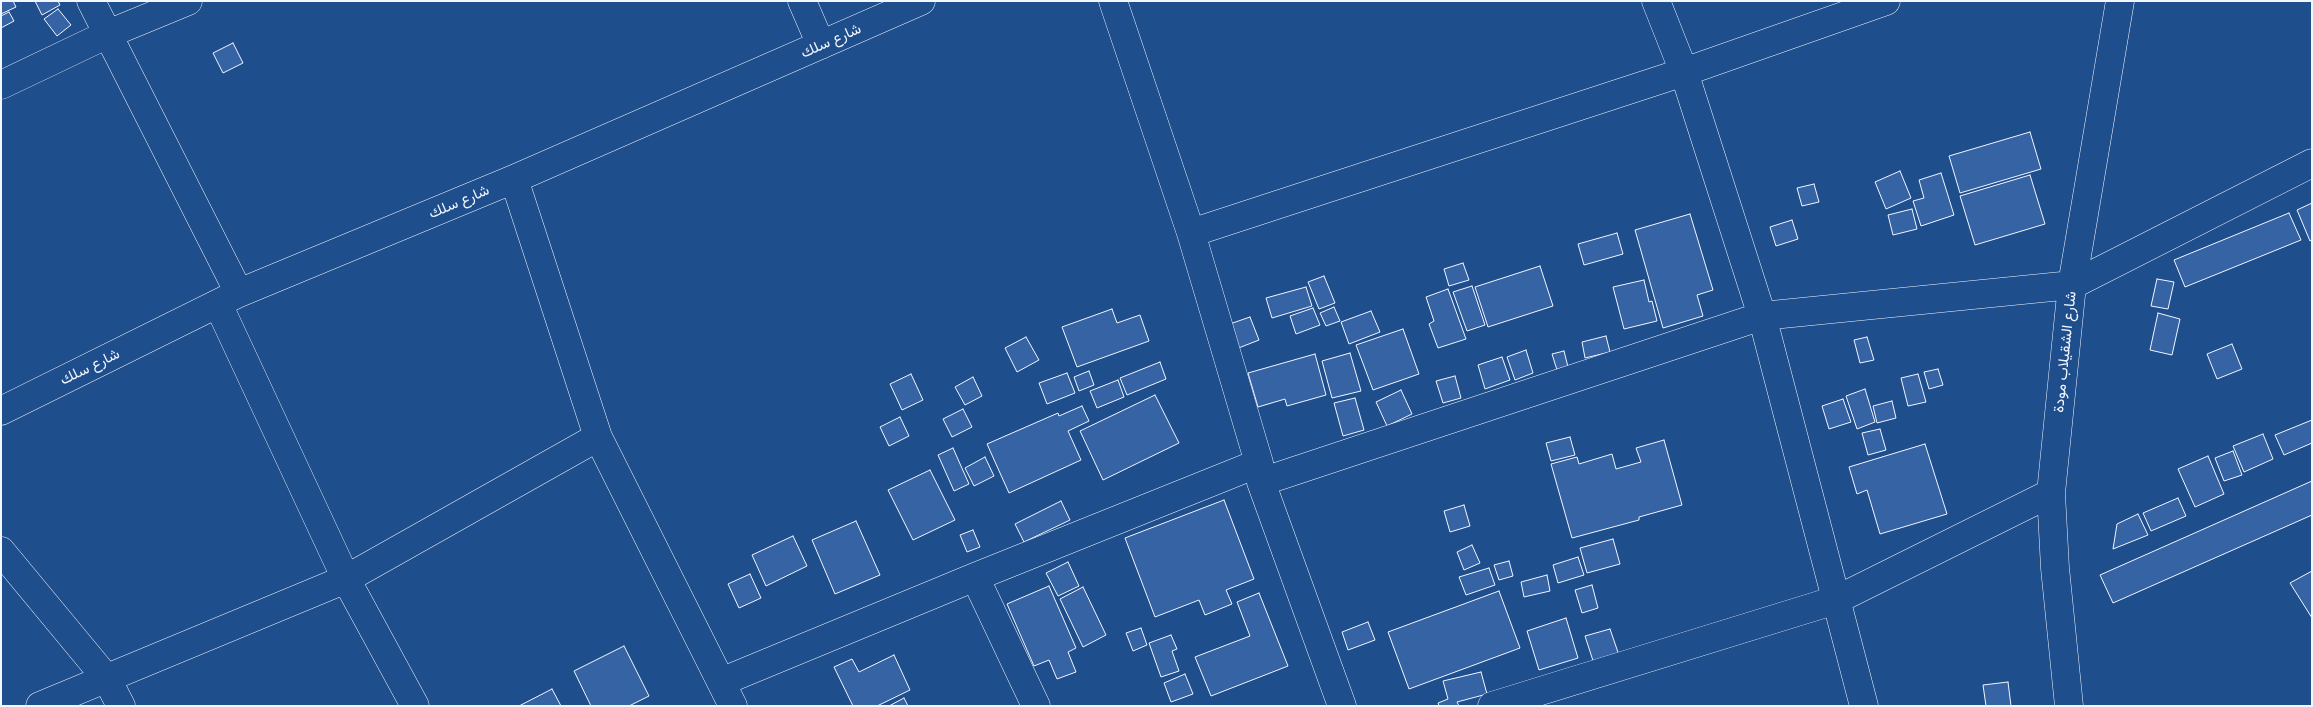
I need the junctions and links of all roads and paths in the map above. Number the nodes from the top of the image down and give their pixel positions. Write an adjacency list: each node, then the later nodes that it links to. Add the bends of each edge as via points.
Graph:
1 (91, 1): 9 (street)
2 (188, 1): 9 (street)
3 (802, 1): 10 (street)
4 (921, 1): 10 (street, شارع سلك)
5 (1113, 1): 15 (street)
6 (1656, 1): 11 (street)
7 (1886, 1): 11 (street)
8 (2120, 1): 16 (street, شارع الشقيلاب مودة)
9 (108, 34): 12 (street); 17 (street)
10 (821, 45): 14 (street, شارع سلك)
11 (1684, 72): 15 (street); 18 (street)
12 (1, 84)
13 (2312, 163): 16 (street)
14 (514, 179): 17 (street, شارع سلك); 20 (street)
15 (1190, 233): 21 (street)
16 (2072, 285): 18 (street); 22 (street, شارع الشقيلاب مودة)
17 (228, 298): 19 (street, شارع سلك); 25 (street)
18 (1762, 316): 21 (street); 26 (street)
19 (1, 411)
20 (598, 437): 25 (street); 28 (street)
21 (1260, 473): 24 (street); 33 (street)
22 (2051, 493): 26 (street); 36 (street, شارع الشقيلاب مودة)
23 (1, 551): 27 (street)
24 (975, 577): 28 (street); 32 (street)
25 (346, 579): 27 (street); 31 (street)
26 (1836, 600): 34 (street); 35 (street)
27 (108, 679): 29 (street); 30 (street)
28 (727, 694)
29 (40, 706)
30 (120, 706)
31 (415, 706)
32 (1036, 706)
33 (1342, 706)
34 (1492, 706)
35 (1864, 706)
36 (2069, 706)

